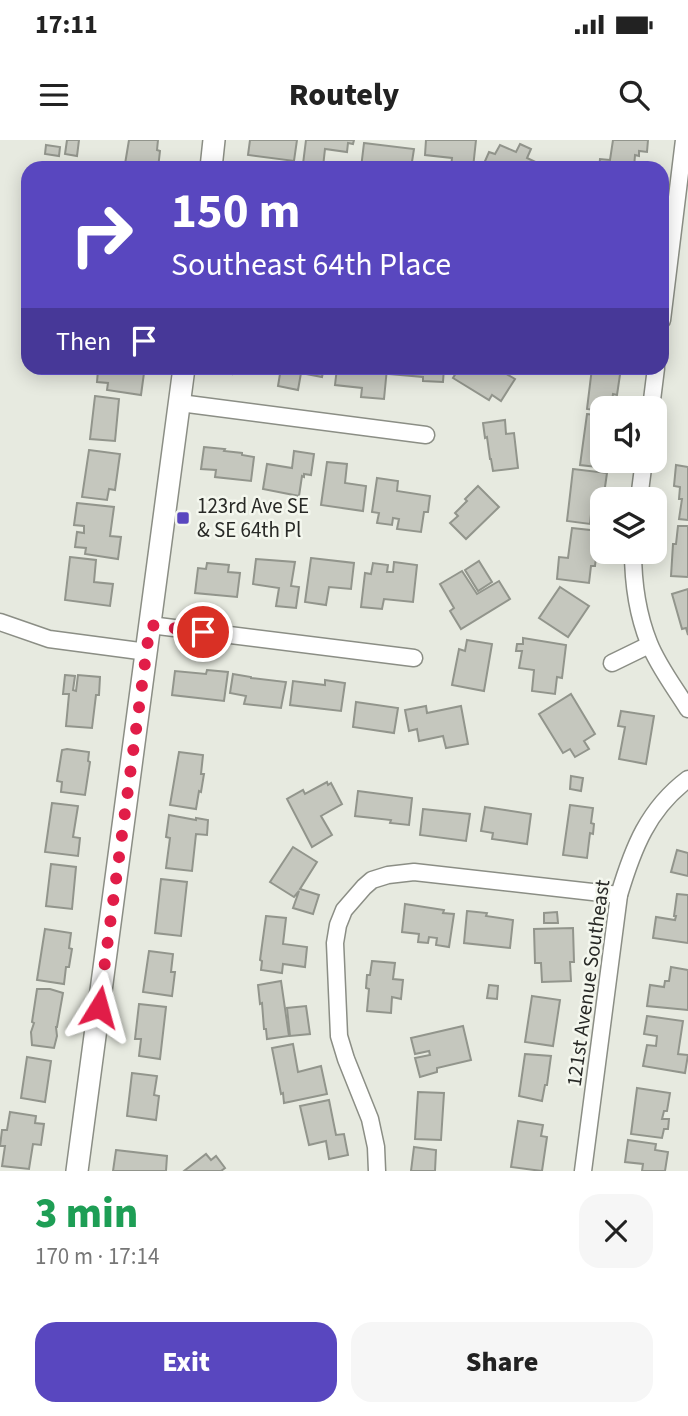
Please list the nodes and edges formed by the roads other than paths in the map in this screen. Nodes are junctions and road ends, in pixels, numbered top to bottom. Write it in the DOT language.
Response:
graph roads {
  1 [pos="214,140"];
  2 [pos="685,142"];
  3 [pos="212,161"];
  4 [pos="669,266"];
  5 [pos="183,375"];
  6 [pos="655,375"];
  7 [pos="652,396"];
  8 [pos="180,403"];
  9 [pos="426,435"];
  10 [pos="633,564"];
  11 [pos="0,622"];
  12 [pos="150,625"];
  13 [pos="649,645"];
  14 [pos="147,652"];
  15 [pos="414,658"];
  16 [pos="612,663"];
  17 [pos="688,709"];
  18 [pos="688,779"];
  19 [pos="619,895"];
  20 [pos="77,1171"];
  21 [pos="377,1171"];
  22 [pos="583,1171"];
  1 -- 3 [label="street"];
  2 -- 4 [label="street"];
  5 -- 8 [label="street"];
  6 -- 7 [label="street"];
  8 -- 9 [label="street"];
  8 -- 12 [label="street"];
  10 -- 13 [label="street"];
  11 -- 14 [label="street"];
  12 -- 14 [label="street"];
  12 -- 15 [label="street"];
  13 -- 16 [label="street"];
  13 -- 17 [label="street"];
  14 -- 20 [label="street"];
  18 -- 19 [label="street, 121st Avenue Southeast"];
  19 -- 21 [label="street"];
  19 -- 22 [label="street, 121st Avenue Southeast"];
}
